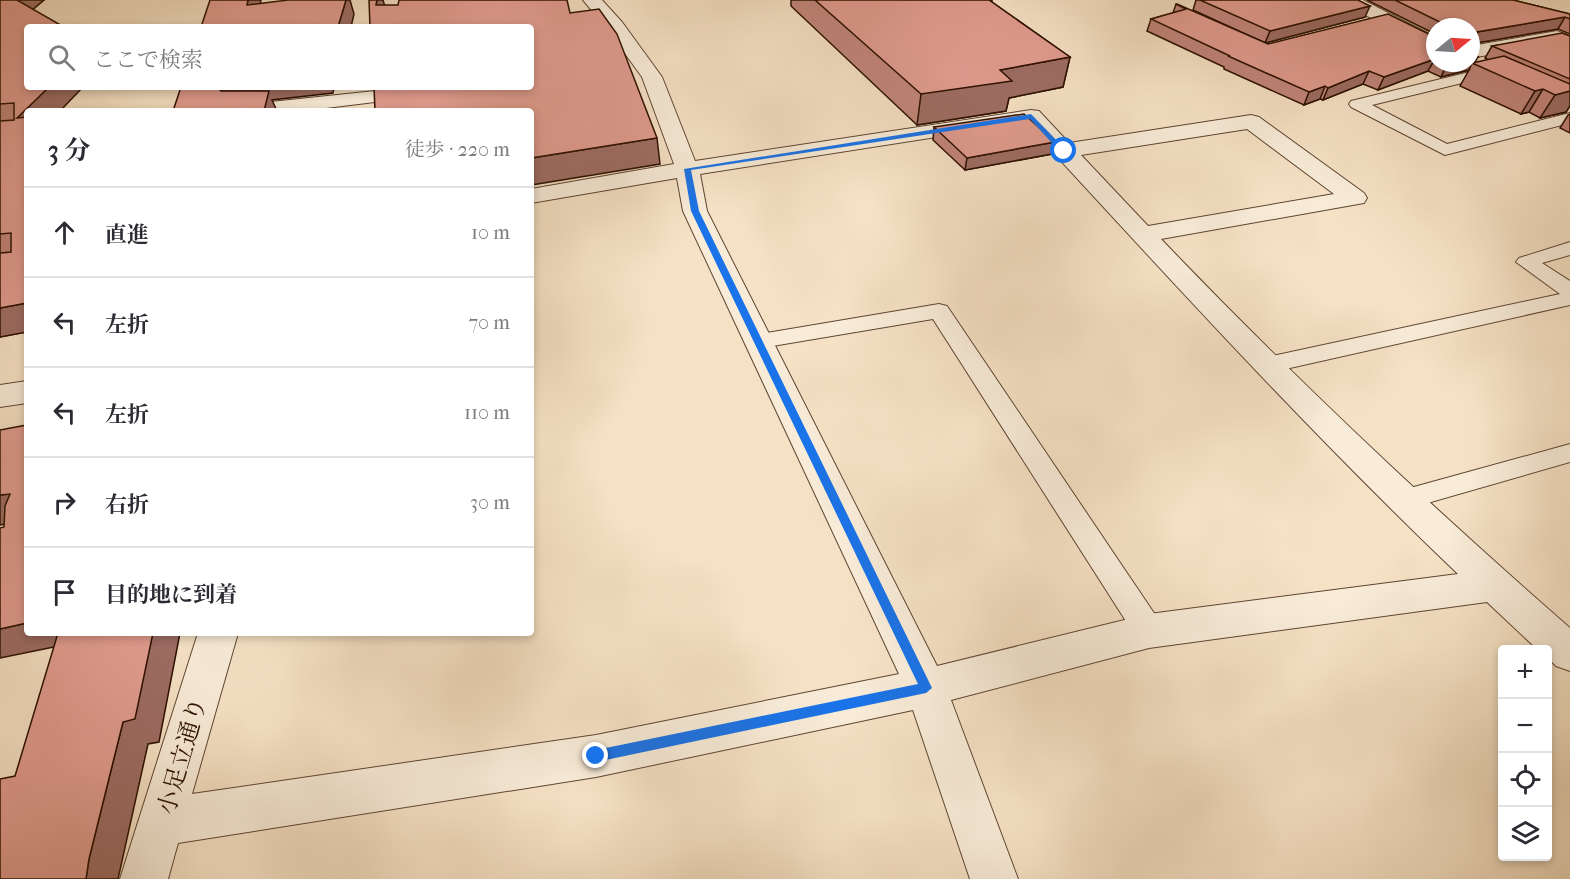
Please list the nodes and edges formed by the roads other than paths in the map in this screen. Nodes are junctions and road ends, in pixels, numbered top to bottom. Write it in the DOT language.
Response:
graph roads {
  1 [pos="592,0"];
  2 [pos="1349,0"];
  3 [pos="1384,19"];
  4 [pos="1362,25"];
  5 [pos="1426,40"];
  6 [pos="1570,43"];
  7 [pos="1480,50"];
  8 [pos="1480,65"];
  9 [pos="1494,71"];
  10 [pos="1515,81"];
  11 [pos="382,98"];
  12 [pos="274,108"];
  13 [pos="1566,108"];
  14 [pos="1064,151"];
  15 [pos="687,169"];
  16 [pos="534,195"];
  17 [pos="1141,235"];
  18 [pos="1570,248"];
  19 [pos="1570,291"];
  20 [pos="1570,298"];
  21 [pos="760,341"];
  22 [pos="1268,365"];
  23 [pos="24,392"];
  24 [pos="0,396"];
  25 [pos="1570,453"];
  26 [pos="1403,500"];
  27 [pos="1493,585"];
  28 [pos="1149,631"];
  29 [pos="217,636"];
  30 [pos="1570,653"];
  31 [pos="926,688"];
  32 [pos="163,822"];
  33 [pos="144,879"];
  34 [pos="994,879"];
  1 -- 15 [label="street"];
  2 -- 3 [label="street"];
  3 -- 4 [label="lane"];
  3 -- 5 [label="street"];
  6 -- 7 [label="street"];
  8 -- 9 [label="street"];
  9 -- 10 [label="street"];
  9 -- 13 [label="lane"];
  11 -- 12 [label="street"];
  14 -- 15 [label="street"];
  14 -- 17 [label="street"];
  14 -- 17 [label="street"];
  15 -- 16 [label="street"];
  15 -- 21 [label="street"];
  17 -- 22 [label="street"];
  18 -- 19 [label="lane"];
  20 -- 22 [label="lane"];
  21 -- 28 [label="lane"];
  21 -- 31 [label="street"];
  22 -- 26 [label="street"];
  23 -- 24 [label="street"];
  25 -- 26 [label="lane"];
  26 -- 27 [label="street"];
  27 -- 28 [label="street"];
  27 -- 30 [label="street"];
  28 -- 31 [label="street"];
  29 -- 32 [label="street, 小足立通り"];
  31 -- 32 [label="street"];
  31 -- 34 [label="street"];
  32 -- 33 [label="street, 小足立通り"];
}
